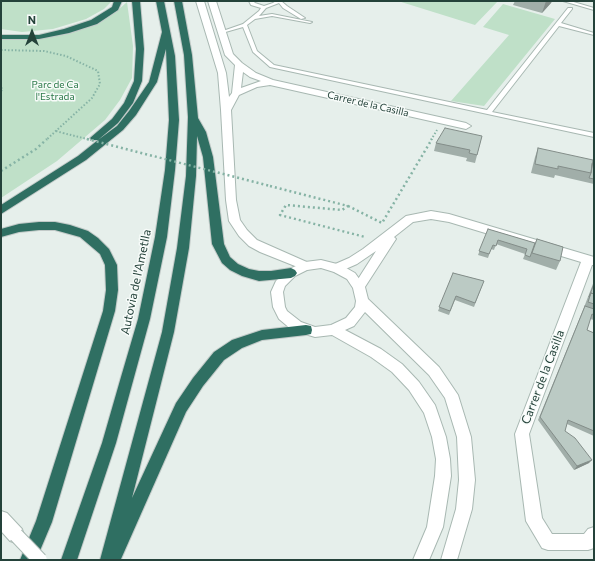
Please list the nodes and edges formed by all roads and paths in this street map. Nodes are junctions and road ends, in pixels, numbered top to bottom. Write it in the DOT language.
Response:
graph roads {
  1 [pos="118,1"];
  2 [pos="136,1"];
  3 [pos="160,1"];
  4 [pos="178,1"];
  5 [pos="200,1"];
  6 [pos="212,1"];
  7 [pos="251,1"];
  8 [pos="279,1"];
  9 [pos="565,1"];
  10 [pos="264,7"];
  11 [pos="570,9"];
  12 [pos="594,9"];
  13 [pos="254,18"];
  14 [pos="559,24"];
  15 [pos="245,25"];
  16 [pos="166,30"];
  17 [pos="222,32"];
  18 [pos="594,34"];
  19 [pos="1,37"];
  20 [pos="1,50"];
  21 [pos="239,65"];
  22 [pos="270,82"];
  23 [pos="1,88"];
  24 [pos="1,91"];
  25 [pos="236,93"];
  26 [pos="226,110"];
  27 [pos="488,112"];
  28 [pos="193,117"];
  29 [pos="442,120"];
  30 [pos="466,126"];
  31 [pos="55,131"];
  32 [pos="594,135"];
  33 [pos="1,171"];
  34 [pos="36,188"];
  35 [pos="348,206"];
  36 [pos="1,210"];
  37 [pos="382,223"];
  38 [pos="377,228"];
  39 [pos="395,231"];
  40 [pos="1,233"];
  41 [pos="368,237"];
  42 [pos="591,260"];
  43 [pos="305,266"];
  44 [pos="337,268"];
  45 [pos="291,272"];
  46 [pos="361,294"];
  47 [pos="306,330"];
  48 [pos="333,330"];
  49 [pos="1,519"];
  50 [pos="594,535"];
  51 [pos="28,560"];
  52 [pos="40,560"];
  53 [pos="69,560"];
  54 [pos="108,560"];
  55 [pos="112,560"];
  56 [pos="421,560"];
  57 [pos="449,560"];
  1 -- 19 [label="highway"];
  2 -- 34 [label="highway"];
  3 -- 16 [label="highway, Autovia de l'Ametlla"];
  4 -- 28 [label="highway"];
  5 -- 26 [label="street"];
  6 -- 17 [label="street, Carrer de la Casilla"];
  7 -- 10 [label="lane"];
  8 -- 10 [label="lane"];
  8 -- 13 [label="lane"];
  9 -- 12 [label="lane"];
  10 -- 13 [label="lane"];
  11 -- 14 [label="lane"];
  13 -- 15 [label="lane"];
  14 -- 18 [label="lane"];
  14 -- 27 [label="lane"];
  15 -- 17 [label="lane"];
  15 -- 27 [label="lane"];
  16 -- 34 [label="highway"];
  16 -- 53 [label="highway, Autovia de l'Ametlla"];
  17 -- 21 [label="street, Carrer de la Casilla"];
  20 -- 31 [label="path"];
  21 -- 22 [label="street, Carrer de la Casilla"];
  21 -- 25 [label="street"];
  22 -- 25 [label="street, Carrer de la Casilla"];
  22 -- 29 [label="street, Carrer de la Casilla"];
  23 -- 24 [label="path"];
  25 -- 26 [label="street"];
  26 -- 43 [label="street"];
  27 -- 32 [label="lane"];
  28 -- 45 [label="highway"];
  28 -- 54 [label="highway"];
  29 -- 30 [label="street, Carrer de la Casilla"];
  29 -- 37 [label="path"];
  31 -- 33 [label="path"];
  31 -- 35 [label="path, bridge"];
  34 -- 36 [label="highway"];
  35 -- 37 [label="path"];
  35 -- 41 [label="path"];
  37 -- 38 [label="path"];
  37 -- 39 [label="path"];
  39 -- 42 [label="street"];
  39 -- 44 [label="street"];
  39 -- 46 [label="street"];
  40 -- 51 [label="highway"];
  42 -- 50 [label="street, Carrer de la Casilla"];
  43 -- 44 [label="street"];
  43 -- 45 [label="street"];
  44 -- 46 [label="street"];
  45 -- 47 [label="street"];
  46 -- 48 [label="street"];
  46 -- 57 [label="street"];
  47 -- 48 [label="street"];
  47 -- 55 [label="highway"];
  48 -- 56 [label="street"];
  49 -- 52 [label="street, bridge"];
}
